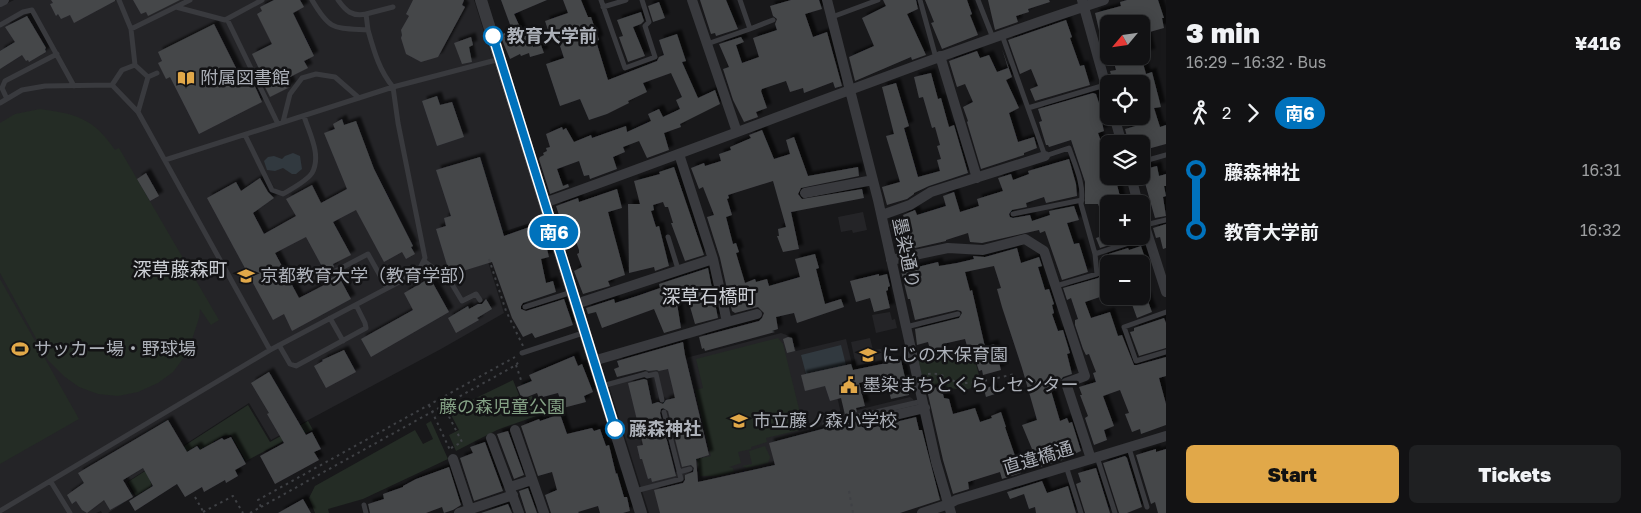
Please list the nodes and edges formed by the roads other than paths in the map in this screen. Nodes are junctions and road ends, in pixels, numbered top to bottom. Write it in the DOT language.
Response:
graph roads {
  1 [pos="4,0"];
  2 [pos="119,0"];
  3 [pos="190,0"];
  4 [pos="262,0"];
  5 [pos="312,0"];
  6 [pos="338,0"];
  7 [pos="481,0"];
  8 [pos="601,0"];
  9 [pos="626,0"];
  10 [pos="642,0"];
  11 [pos="692,0"];
  12 [pos="740,0"];
  13 [pos="826,0"];
  14 [pos="878,0"];
  15 [pos="920,0"];
  16 [pos="978,0"];
  17 [pos="1104,0"];
  18 [pos="0,2"];
  19 [pos="1083,3"];
  20 [pos="176,7"];
  21 [pos="393,7"];
  22 [pos="604,7"];
  23 [pos="366,14"];
  24 [pos="831,17"];
  25 [pos="227,19"];
  26 [pos="773,20"];
  27 [pos="0,26"];
  28 [pos="131,29"];
  29 [pos="750,29"];
  30 [pos="368,30"];
  31 [pos="998,37"];
  32 [pos="707,44"];
  33 [pos="57,54"];
  34 [pos="938,57"];
  35 [pos="500,59"];
  36 [pos="135,65"];
  37 [pos="157,72"];
  38 [pos="1102,75"];
  39 [pos="148,77"];
  40 [pos="112,85"];
  41 [pos="74,86"];
  42 [pos="1100,86"];
  43 [pos="393,87"];
  44 [pos="838,90"];
  45 [pos="851,91"];
  46 [pos="359,98"];
  47 [pos="7,99"];
  48 [pos="0,103"];
  49 [pos="1028,108"];
  50 [pos="138,112"];
  51 [pos="304,116"];
  52 [pos="280,123"];
  53 [pos="737,132"];
  54 [pos="245,134"];
  55 [pos="678,154"];
  56 [pos="1166,155"];
  57 [pos="1045,156"];
  58 [pos="1150,159"];
  59 [pos="165,160"];
  60 [pos="977,178"];
  61 [pos="873,180"];
  62 [pos="805,193"];
  63 [pos="1082,200"];
  64 [pos="544,203"];
  65 [pos="1013,214"];
  66 [pos="882,215"];
  67 [pos="1166,220"];
  68 [pos="1150,224"];
  69 [pos="668,237"];
  70 [pos="1150,243"];
  71 [pos="1123,245"];
  72 [pos="1095,254"];
  73 [pos="713,259"];
  74 [pos="891,260"];
  75 [pos="424,261"];
  76 [pos="678,269"];
  77 [pos="326,276"];
  78 [pos="1056,286"];
  79 [pos="387,288"];
  80 [pos="1166,292"];
  81 [pos="574,298"];
  82 [pos="480,300"];
  83 [pos="356,304"];
  84 [pos="525,307"];
  85 [pos="1166,312"];
  86 [pos="757,314"];
  87 [pos="958,314"];
  88 [pos="330,318"];
  89 [pos="727,322"];
  90 [pos="906,327"];
  91 [pos="584,332"];
  92 [pos="343,341"];
  93 [pos="279,345"];
  94 [pos="270,350"];
  95 [pos="1166,352"];
  96 [pos="524,353"];
  97 [pos="593,361"];
  98 [pos="601,386"];
  99 [pos="662,400"];
  100 [pos="924,404"];
  101 [pos="664,412"];
  102 [pos="866,422"];
  103 [pos="825,424"];
  104 [pos="515,430"];
  105 [pos="1166,436"];
  106 [pos="491,438"];
  107 [pos="1129,448"];
  108 [pos="451,454"];
  109 [pos="1094,458"];
  110 [pos="1066,466"];
  111 [pos="690,469"];
  112 [pos="679,472"];
  113 [pos="532,480"];
  114 [pos="51,482"];
  115 [pos="511,491"];
  116 [pos="634,491"];
  117 [pos="364,505"];
  118 [pos="1147,507"];
  119 [pos="950,509"];
  120 [pos="0,511"];
  121 [pos="466,512"];
  122 [pos="70,513"];
  123 [pos="366,513"];
  124 [pos="519,513"];
  125 [pos="544,513"];
  126 [pos="641,513"];
  127 [pos="922,513"];
  128 [pos="1081,513"];
  129 [pos="1115,513"];
  1 -- 18 [label="street"];
  2 -- 28 [label="lane"];
  3 -- 20 [label="lane"];
  4 -- 25 [label="lane"];
  5 -- 30 [label="lane"];
  6 -- 23 [label="lane"];
  7 -- 35 [label="street"];
  8 -- 22 [label="lane"];
  9 -- 22 [label="lane"];
  10 -- 22 [label="lane"];
  11 -- 32 [label="street"];
  12 -- 29 [label="lane"];
  13 -- 24 [label="street, 墨染通り"];
  14 -- 24 [label="lane"];
  15 -- 34 [label="lane"];
  16 -- 31 [label="lane"];
  17 -- 19 [label="street"];
  19 -- 31 [label="street"];
  19 -- 38 [label="street"];
  20 -- 25 [label="lane"];
  20 -- 28 [label="lane"];
  21 -- 23 [label="lane"];
  23 -- 30 [label="lane"];
  24 -- 45 [label="street, 墨染通り"];
  25 -- 52 [label="lane"];
  26 -- 29 [label="lane"];
  27 -- 33 [label="lane"];
  28 -- 36 [label="lane"];
  29 -- 32 [label="lane"];
  30 -- 43 [label="lane"];
  31 -- 34 [label="street"];
  31 -- 49 [label="lane"];
  32 -- 53 [label="street"];
  33 -- 41 [label="lane"];
  33 -- 47 [label="lane"];
  34 -- 45 [label="street"];
  34 -- 60 [label="street"];
  35 -- 43 [label="lane"];
  35 -- 64 [label="street"];
  36 -- 39 [label="lane"];
  36 -- 40 [label="lane"];
  37 -- 39 [label="lane"];
  39 -- 50 [label="lane"];
  40 -- 41 [label="lane"];
  40 -- 50 [label="lane"];
  41 -- 47 [label="lane"];
  42 -- 49 [label="lane"];
  43 -- 46 [label="lane"];
  43 -- 75 [label="lane"];
  44 -- 45 [label="street"];
  45 -- 53 [label="street"];
  45 -- 61 [label="street, 墨染通り"];
  46 -- 51 [label="lane"];
  46 -- 52 [label="lane"];
  47 -- 48 [label="lane"];
  49 -- 57 [label="lane"];
  50 -- 59 [label="lane"];
  51 -- 52 [label="lane"];
  51 -- 54 [label="lane"];
  52 -- 54 [label="lane"];
  53 -- 55 [label="street"];
  54 -- 59 [label="lane"];
  55 -- 64 [label="street"];
  55 -- 73 [label="street"];
  56 -- 58 [label="lane"];
  57 -- 60 [label="street"];
  57 -- 63 [label="lane"];
  59 -- 94 [label="lane"];
  60 -- 66 [label="street"];
  61 -- 62 [label="street"];
  61 -- 66 [label="street, 墨染通り"];
  63 -- 65 [label="lane"];
  63 -- 72 [label="lane"];
  64 -- 81 [label="street"];
  66 -- 74 [label="street, 墨染通り"];
  67 -- 68 [label="lane"];
  69 -- 76 [label="lane"];
  70 -- 80 [label="street"];
  71 -- 72 [label="lane"];
  72 -- 78 [label="lane"];
  73 -- 76 [label="street"];
  73 -- 89 [label="street"];
  74 -- 78 [label="street"];
  74 -- 90 [label="street, 墨染通り"];
  75 -- 79 [label="lane"];
  75 -- 82 [label="lane"];
  76 -- 81 [label="street"];
  77 -- 79 [label="lane"];
  78 -- 109 [label="street"];
  79 -- 83 [label="lane"];
  81 -- 84 [label="lane"];
  81 -- 91 [label="street"];
  83 -- 88 [label="lane"];
  83 -- 92 [label="lane"];
  85 -- 95 [label="lane"];
  86 -- 89 [label="street"];
  87 -- 90 [label="lane"];
  88 -- 92 [label="lane"];
  88 -- 93 [label="lane"];
  89 -- 97 [label="street"];
  90 -- 100 [label="street, 墨染通り"];
  91 -- 96 [label="lane"];
  91 -- 97 [label="street"];
  92 -- 93 [label="lane"];
  93 -- 94 [label="lane"];
  94 -- 114 [label="lane"];
  97 -- 98 [label="street"];
  98 -- 99 [label="lane"];
  98 -- 116 [label="street"];
  100 -- 102 [label="street"];
  100 -- 103 [label="lane"];
  100 -- 119 [label="street, 墨染通り"];
  101 -- 112 [label="lane"];
  104 -- 113 [label="street"];
  105 -- 107 [label="street, 直違橋通"];
  106 -- 115 [label="street"];
  107 -- 109 [label="street, 直違橋通"];
  107 -- 118 [label="lane"];
  108 -- 121 [label="street"];
  109 -- 110 [label="street, 直違橋通"];
  109 -- 129 [label="lane"];
  110 -- 119 [label="street, 直違橋通"];
  110 -- 128 [label="lane"];
  111 -- 112 [label="lane"];
  112 -- 116 [label="lane"];
  113 -- 115 [label="street"];
  113 -- 125 [label="street"];
  114 -- 120 [label="lane"];
  114 -- 122 [label="lane"];
  115 -- 121 [label="street"];
  115 -- 124 [label="street"];
  116 -- 126 [label="street"];
  117 -- 123 [label="lane"];
  119 -- 127 [label="street, 直違橋通"];
}
